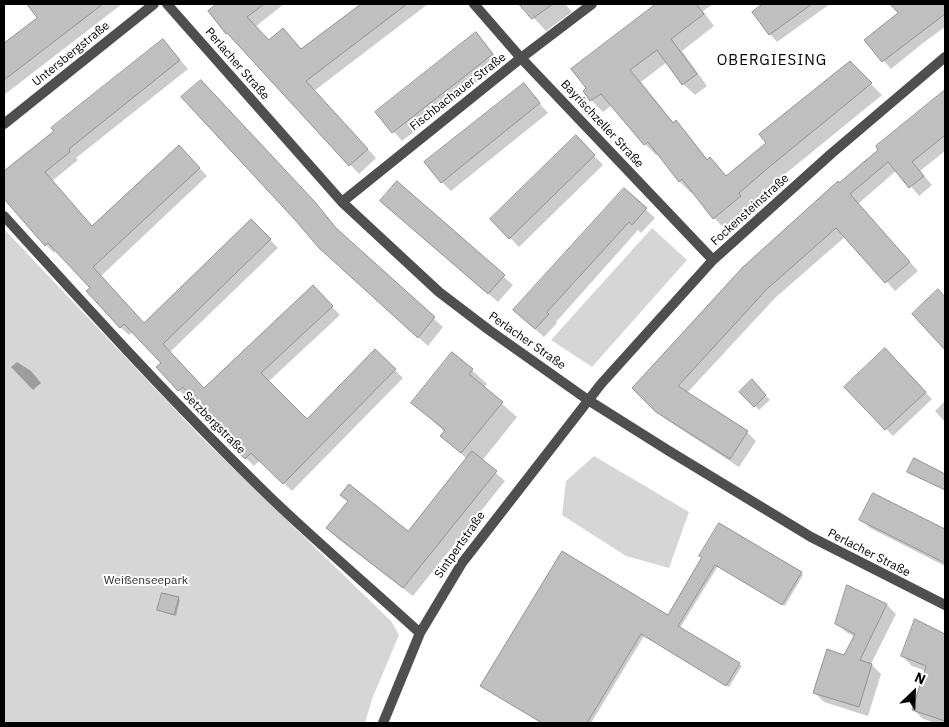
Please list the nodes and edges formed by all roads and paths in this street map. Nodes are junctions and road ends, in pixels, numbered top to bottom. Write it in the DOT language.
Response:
graph roads {
  1 [pos="154,4"];
  2 [pos="167,4"];
  3 [pos="474,4"];
  4 [pos="592,4"];
  5 [pos="945,57"];
  6 [pos="521,58"];
  7 [pos="4,124"];
  8 [pos="342,202"];
  9 [pos="4,216"];
  10 [pos="713,260"];
  11 [pos="588,400"];
  12 [pos="945,605"];
  13 [pos="420,633"];
  14 [pos="382,723"];
  1 -- 7 [label="street, Untersbergstraße"];
  2 -- 8 [label="street, Perlacher Straße"];
  3 -- 6 [label="street, Bayrischzeller Straße"];
  4 -- 6 [label="street, Fischbachauer Straße"];
  5 -- 10 [label="street, Fockensteinstraße"];
  6 -- 8 [label="street, Fischbachauer Straße"];
  6 -- 10 [label="street, Bayrischzeller Straße"];
  8 -- 11 [label="street, Perlacher Straße"];
  9 -- 13 [label="street, Setzbergstraße"];
  10 -- 11 [label="street, Fockensteinstraße"];
  11 -- 12 [label="street, Perlacher Straße"];
  11 -- 13 [label="street, Sintpertstraße"];
  13 -- 14 [label="street, Sintpertstraße"];
}
